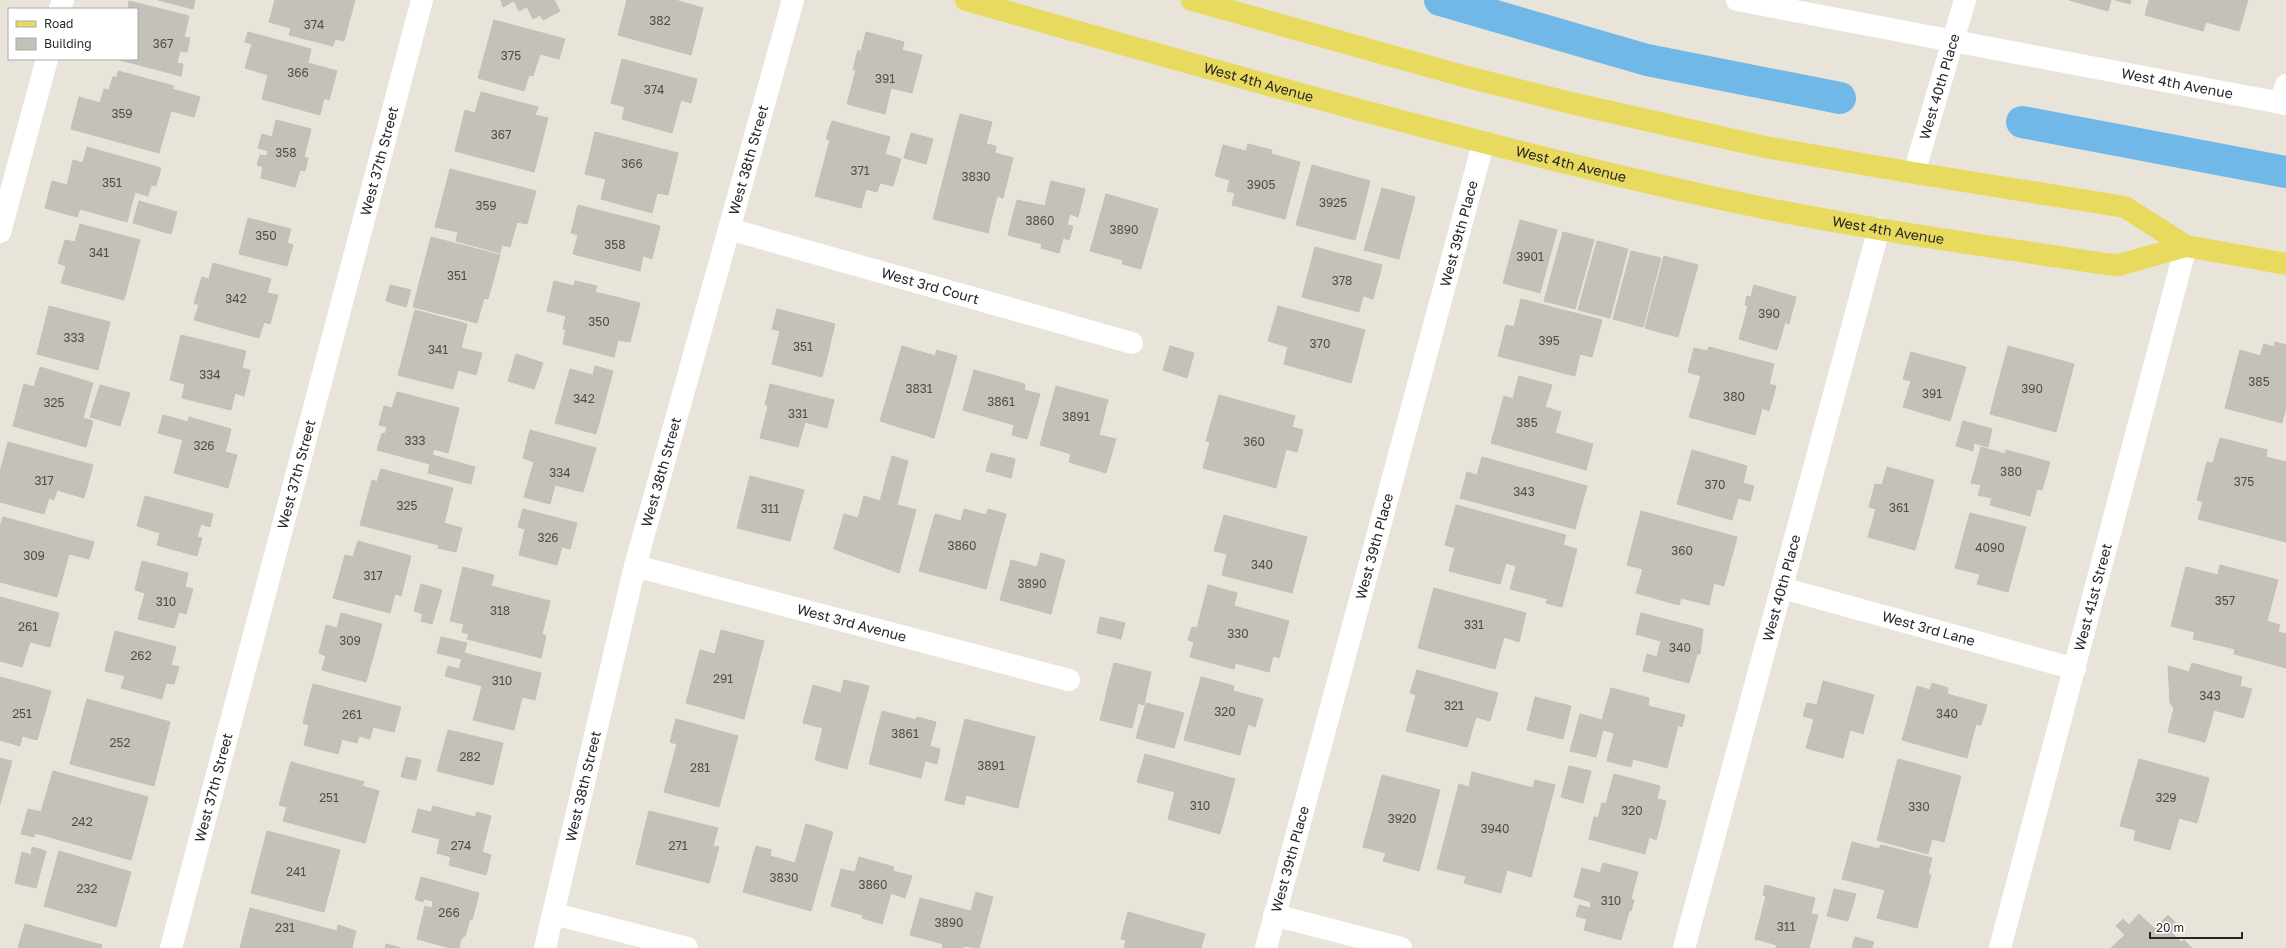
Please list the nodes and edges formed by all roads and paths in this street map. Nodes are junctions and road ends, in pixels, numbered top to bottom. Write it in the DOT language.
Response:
graph roads {
  1 [pos="422,0"];
  2 [pos="793,0"];
  3 [pos="966,0"];
  4 [pos="1192,0"];
  5 [pos="1737,0"];
  6 [pos="1965,0"];
  7 [pos="1952,42"];
  8 [pos="47,60"];
  9 [pos="2284,98"];
  10 [pos="1483,144"];
  11 [pos="1914,173"];
  12 [pos="1879,228"];
  13 [pos="729,229"];
  14 [pos="0,232"];
  15 [pos="2186,246"];
  16 [pos="2286,264"];
  17 [pos="1132,343"];
  18 [pos="635,566"];
  19 [pos="1782,588"];
  20 [pos="2075,669"];
  21 [pos="1068,680"];
  22 [pos="554,914"];
  23 [pos="1274,915"];
  24 [pos="171,948"];
  25 [pos="545,948"];
  26 [pos="687,948"];
  27 [pos="1266,948"];
  28 [pos="1401,948"];
  29 [pos="1684,948"];
  30 [pos="2000,948"];
  1 -- 24 [label="street, West 37th Street"];
  2 -- 13 [label="street, West 38th Street"];
  3 -- 10 [label="main road, West 4th Avenue"];
  4 -- 11 [label="main road, West 4th Avenue"];
  5 -- 7 [label="street, West 4th Avenue"];
  6 -- 7 [label="street, West 40th Place"];
  7 -- 9 [label="street, West 4th Avenue"];
  7 -- 11 [label="street, West 40th Place"];
  8 -- 14 [label="street"];
  10 -- 12 [label="main road, West 4th Avenue"];
  10 -- 23 [label="street, West 39th Place"];
  11 -- 15 [label="main road, West 4th Avenue"];
  12 -- 15 [label="main road, West 4th Avenue"];
  12 -- 19 [label="street, West 40th Place"];
  13 -- 17 [label="street, West 3rd Court"];
  13 -- 18 [label="street, West 38th Street"];
  15 -- 16 [label="main road, West 4th Avenue"];
  15 -- 20 [label="street, West 41st Street"];
  18 -- 21 [label="street, West 3rd Avenue"];
  18 -- 22 [label="street, West 38th Street"];
  19 -- 20 [label="street, West 3rd Lane"];
  19 -- 29 [label="street, West 40th Place"];
  20 -- 30 [label="street, West 41st Street"];
  22 -- 25 [label="street, West 38th Street"];
  22 -- 26 [label="street"];
  23 -- 27 [label="street, West 39th Place"];
  23 -- 28 [label="street"];
}
